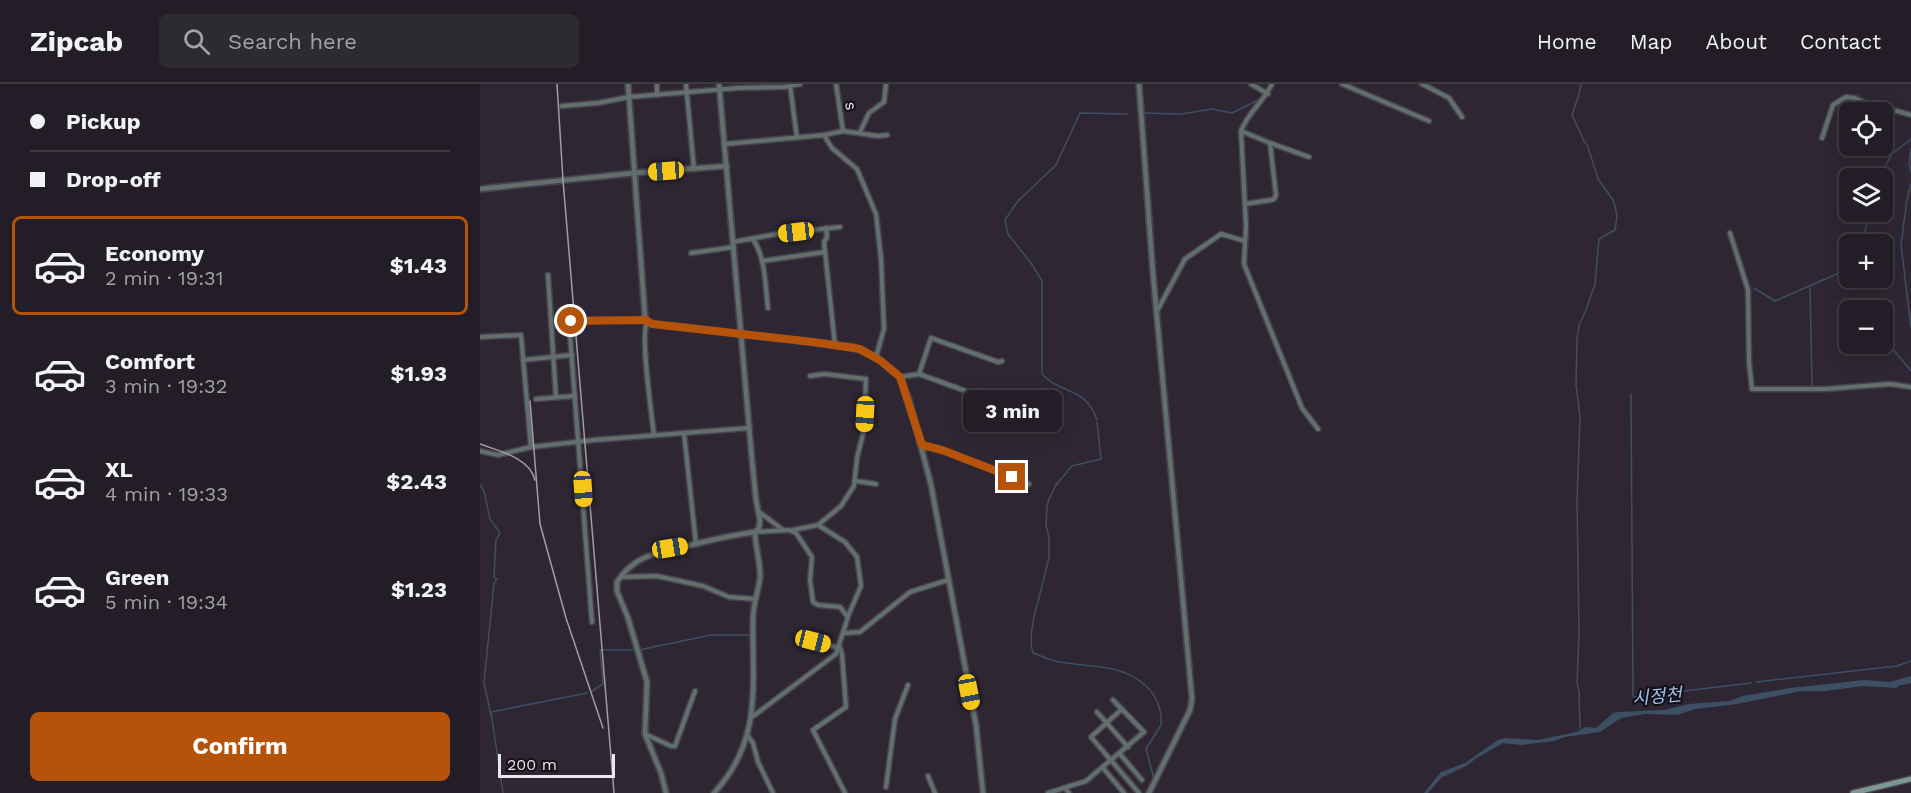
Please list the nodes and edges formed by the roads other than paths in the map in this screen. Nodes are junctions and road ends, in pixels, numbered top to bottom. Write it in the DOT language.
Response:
graph roads {
  1 [pos="628,84"];
  2 [pos="657,84"];
  3 [pos="686,84"];
  4 [pos="800,84"];
  5 [pos="836,84"];
  6 [pos="886,84"];
  7 [pos="1139,84"];
  8 [pos="1251,84"];
  9 [pos="1272,84"];
  10 [pos="1342,84"];
  11 [pos="1422,84"];
  12 [pos="790,85"];
  13 [pos="720,87"];
  14 [pos="687,93"];
  15 [pos="1268,93"];
  16 [pos="657,95"];
  17 [pos="629,97"];
  18 [pos="562,106"];
  19 [pos="1911,115"];
  20 [pos="1462,117"];
  21 [pos="1429,122"];
  22 [pos="843,131"];
  23 [pos="1241,131"];
  24 [pos="860,132"];
  25 [pos="824,135"];
  26 [pos="887,135"];
  27 [pos="797,138"];
  28 [pos="1822,138"];
  29 [pos="1270,143"];
  30 [pos="725,144"];
  31 [pos="1309,157"];
  32 [pos="727,166"];
  33 [pos="694,169"];
  34 [pos="634,173"];
  35 [pos="480,189"];
  36 [pos="1245,204"];
  37 [pos="840,227"];
  38 [pos="826,228"];
  39 [pos="1730,233"];
  40 [pos="753,239"];
  41 [pos="1246,241"];
  42 [pos="734,245"];
  43 [pos="825,252"];
  44 [pos="691,253"];
  45 [pos="762,261"];
  46 [pos="548,275"];
  47 [pos="768,308"];
  48 [pos="1158,311"];
  49 [pos="646,321"];
  50 [pos="741,334"];
  51 [pos="480,337"];
  52 [pos="835,345"];
  53 [pos="572,356"];
  54 [pos="553,357"];
  55 [pos="876,357"];
  56 [pos="523,360"];
  57 [pos="1002,361"];
  58 [pos="918,374"];
  59 [pos="810,376"];
  60 [pos="900,377"];
  61 [pos="1911,387"];
  62 [pos="575,396"];
  63 [pos="556,397"];
  64 [pos="536,399"];
  65 [pos="996,402"];
  66 [pos="749,428"];
  67 [pos="1318,429"];
  68 [pos="684,433"];
  69 [pos="654,435"];
  70 [pos="579,442"];
  71 [pos="922,445"];
  72 [pos="531,447"];
  73 [pos="480,451"];
  74 [pos="856,481"];
  75 [pos="876,484"];
  76 [pos="1029,484"];
  77 [pos="758,510"];
  78 [pos="818,525"];
  79 [pos="782,529"];
  80 [pos="793,530"];
  81 [pos="755,532"];
  82 [pos="696,544"];
  83 [pos="621,577"];
  84 [pos="948,580"];
  85 [pos="755,599"];
  86 [pos="848,617"];
  87 [pos="592,622"];
  88 [pos="844,633"];
  89 [pos="813,641"];
  90 [pos="840,648"];
  91 [pos="908,685"];
  92 [pos="695,691"];
  93 [pos="1113,700"];
  94 [pos="1122,709"];
  95 [pos="1097,712"];
  96 [pos="752,717"];
  97 [pos="1106,723"];
  98 [pos="645,734"];
  99 [pos="748,736"];
  100 [pos="1128,747"];
  101 [pos="1120,753"];
  102 [pos="1112,761"];
  103 [pos="1103,768"];
  104 [pos="928,776"];
  105 [pos="1911,779"];
  106 [pos="1142,780"];
  107 [pos="886,787"];
  108 [pos="1065,788"];
  109 [pos="1122,791"];
  110 [pos="666,793"];
  111 [pos="714,793"];
  112 [pos="773,793"];
  113 [pos="845,793"];
  114 [pos="935,793"];
  115 [pos="983,793"];
  116 [pos="1048,793"];
  117 [pos="1069,793"];
  118 [pos="1116,793"];
  119 [pos="1139,793"];
  120 [pos="1149,793"];
  121 [pos="1852,793"];
  1 -- 17 [label="street"];
  2 -- 16 [label="street"];
  3 -- 14 [label="street"];
  4 -- 12 [label="street"];
  5 -- 22 [label="street, s"];
  6 -- 24 [label="street"];
  7 -- 48 [label="street"];
  8 -- 15 [label="street"];
  9 -- 15 [label="street"];
  10 -- 21 [label="street"];
  11 -- 20 [label="street"];
  12 -- 13 [label="street"];
  12 -- 27 [label="street"];
  13 -- 14 [label="street"];
  13 -- 30 [label="street"];
  14 -- 16 [label="street"];
  14 -- 33 [label="street"];
  15 -- 23 [label="street"];
  16 -- 17 [label="street"];
  17 -- 18 [label="street"];
  17 -- 34 [label="street"];
  19 -- 28 [label="street"];
  22 -- 24 [label="street"];
  22 -- 25 [label="street"];
  23 -- 29 [label="street"];
  23 -- 36 [label="street"];
  24 -- 26 [label="street"];
  25 -- 27 [label="street"];
  25 -- 55 [label="street"];
  27 -- 30 [label="street"];
  29 -- 31 [label="street"];
  29 -- 36 [label="street"];
  30 -- 32 [label="street"];
  32 -- 33 [label="street"];
  32 -- 42 [label="street"];
  33 -- 34 [label="street"];
  34 -- 35 [label="street"];
  34 -- 49 [label="street"];
  36 -- 41 [label="street"];
  37 -- 38 [label="street"];
  38 -- 40 [label="street"];
  38 -- 43 [label="street"];
  39 -- 61 [label="street"];
  40 -- 42 [label="street"];
  40 -- 45 [label="street"];
  41 -- 48 [label="street"];
  41 -- 67 [label="street"];
  42 -- 44 [label="street"];
  42 -- 50 [label="street"];
  43 -- 45 [label="street"];
  43 -- 52 [label="street"];
  45 -- 47 [label="street"];
  46 -- 54 [label="street"];
  48 -- 120 [label="street"];
  49 -- 50 [label="street"];
  49 -- 53 [label="street"];
  49 -- 69 [label="street"];
  50 -- 52 [label="street"];
  50 -- 66 [label="street"];
  51 -- 56 [label="street"];
  52 -- 55 [label="street"];
  53 -- 54 [label="street"];
  53 -- 62 [label="street"];
  54 -- 56 [label="street"];
  54 -- 63 [label="street"];
  55 -- 60 [label="street"];
  56 -- 72 [label="street"];
  57 -- 58 [label="street"];
  58 -- 60 [label="street"];
  58 -- 65 [label="street"];
  59 -- 74 [label="street"];
  60 -- 71 [label="street"];
  62 -- 63 [label="street"];
  62 -- 70 [label="street"];
  63 -- 64 [label="street"];
  66 -- 68 [label="street"];
  66 -- 77 [label="street"];
  68 -- 69 [label="street"];
  68 -- 82 [label="street"];
  69 -- 70 [label="street"];
  70 -- 72 [label="street"];
  70 -- 87 [label="street"];
  71 -- 76 [label="street"];
  71 -- 84 [label="street"];
  72 -- 73 [label="street"];
  74 -- 75 [label="street"];
  74 -- 78 [label="street"];
  77 -- 79 [label="street"];
  77 -- 81 [label="street"];
  78 -- 80 [label="street"];
  78 -- 86 [label="street"];
  79 -- 80 [label="street"];
  79 -- 81 [label="street"];
  80 -- 86 [label="street"];
  81 -- 82 [label="street"];
  81 -- 85 [label="street"];
  82 -- 83 [label="street"];
  83 -- 85 [label="street"];
  83 -- 98 [label="street"];
  84 -- 88 [label="street"];
  84 -- 115 [label="street"];
  85 -- 96 [label="street"];
  86 -- 88 [label="street"];
  88 -- 90 [label="street"];
  89 -- 90 [label="street"];
  90 -- 96 [label="street"];
  90 -- 113 [label="street"];
  91 -- 107 [label="street"];
  92 -- 98 [label="street"];
  93 -- 94 [label="street"];
  94 -- 97 [label="street"];
  94 -- 100 [label="street"];
  95 -- 97 [label="street"];
  96 -- 99 [label="street"];
  97 -- 100 [label="street"];
  97 -- 102 [label="street"];
  98 -- 110 [label="street"];
  99 -- 111 [label="street"];
  99 -- 112 [label="street"];
  100 -- 101 [label="street"];
  101 -- 102 [label="street"];
  101 -- 106 [label="street"];
  102 -- 103 [label="street"];
  102 -- 119 [label="street"];
  103 -- 108 [label="street"];
  103 -- 109 [label="street"];
  104 -- 114 [label="street"];
  105 -- 121 [label="main road"];
  108 -- 116 [label="street"];
  108 -- 117 [label="street"];
  109 -- 118 [label="street"];
}
